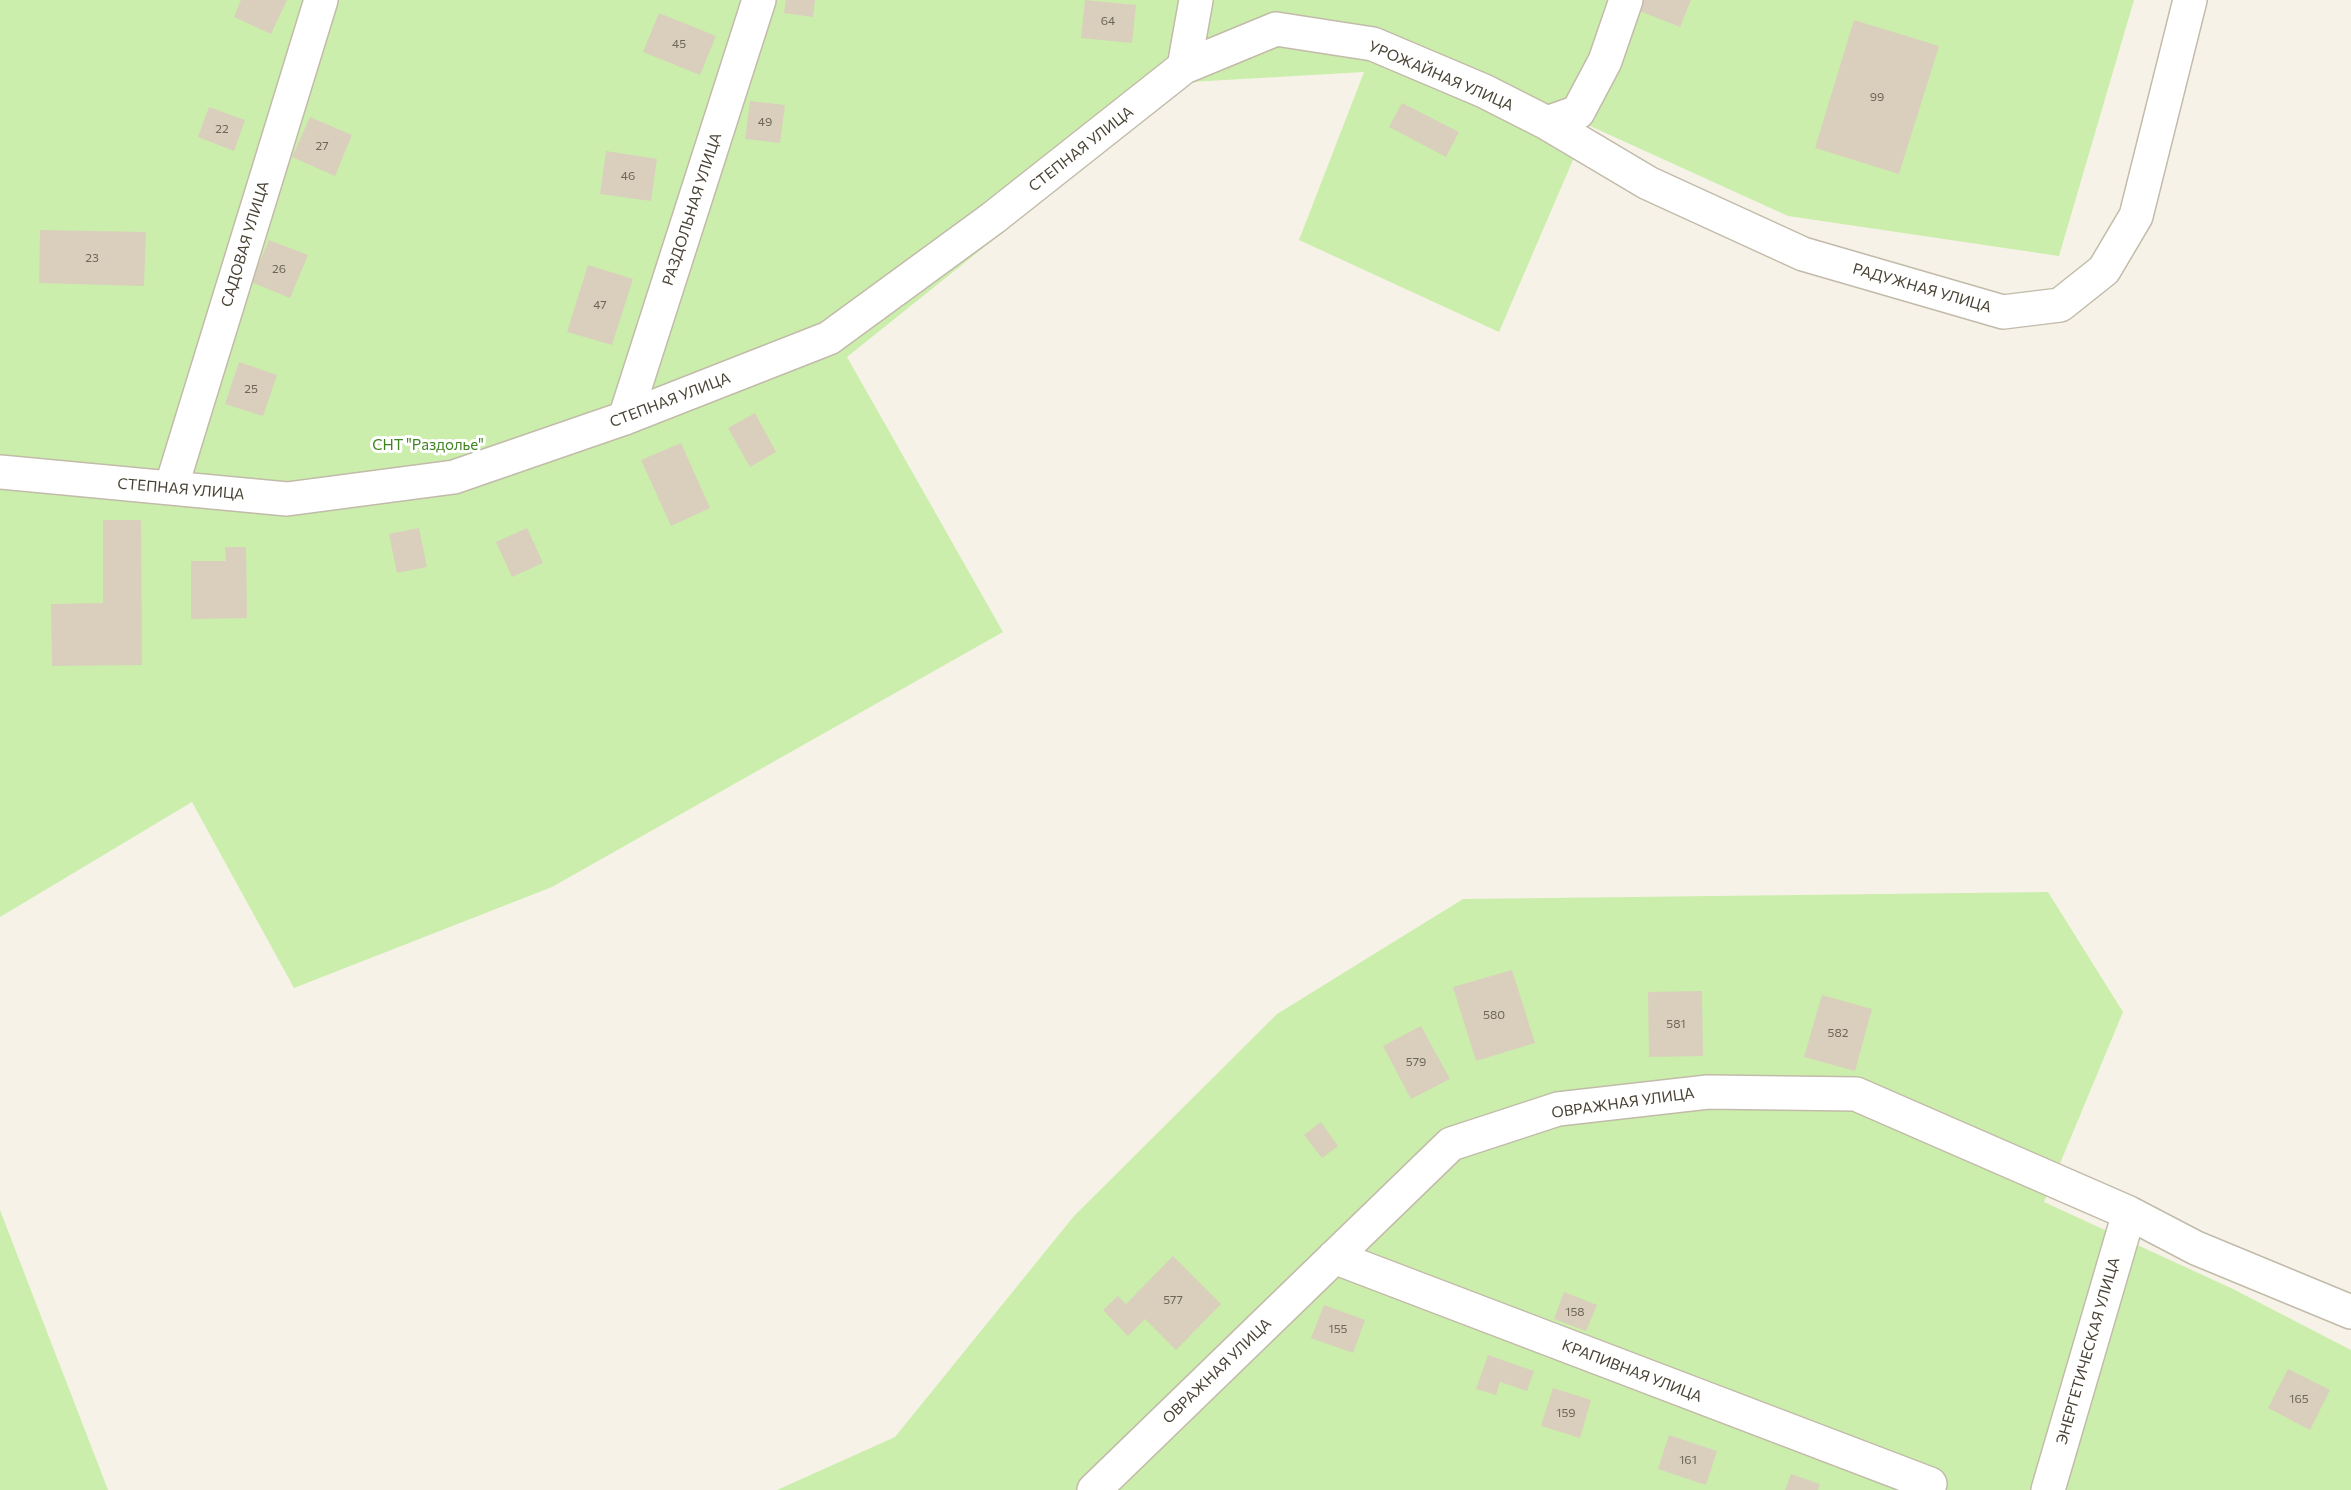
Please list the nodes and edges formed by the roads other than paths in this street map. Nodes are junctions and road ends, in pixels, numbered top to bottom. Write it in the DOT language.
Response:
graph roads {
  1 [pos="321,0"];
  2 [pos="759,0"];
  3 [pos="1196,0"];
  4 [pos="1626,0"];
  5 [pos="2190,0"];
  6 [pos="1184,67"];
  7 [pos="1547,123"];
  8 [pos="625,418"];
  9 [pos="0,472"];
  10 [pos="171,488"];
  11 [pos="2129,1213"];
  12 [pos="1334,1257"];
  13 [pos="2351,1312"];
  14 [pos="1930,1484"];
  15 [pos="1094,1490"];
  16 [pos="2048,1490"];
  1 -- 10 [label="street, САДОВАЯ УЛИЦА"];
  2 -- 8 [label="street, РАЗДОЛЬНАЯ УЛИЦА"];
  3 -- 6 [label="street"];
  4 -- 7 [label="street"];
  5 -- 7 [label="street, РАДУЖНАЯ УЛИЦА"];
  6 -- 7 [label="street, УРОЖАЙНАЯ УЛИЦА"];
  6 -- 8 [label="street, СТЕПНАЯ УЛИЦА"];
  8 -- 10 [label="street, СТЕПНАЯ УЛИЦА"];
  9 -- 10 [label="street, СТЕПНАЯ УЛИЦА"];
  11 -- 12 [label="street, ОВРАЖНАЯ УЛИЦА"];
  11 -- 13 [label="street, ОВРАЖНАЯ УЛИЦА"];
  11 -- 16 [label="street, ЭНЕРГЕТИЧЕСКАЯ УЛИЦА"];
  12 -- 14 [label="street, КРАПИВНАЯ УЛИЦА"];
  12 -- 15 [label="street, ОВРАЖНАЯ УЛИЦА"];
}
